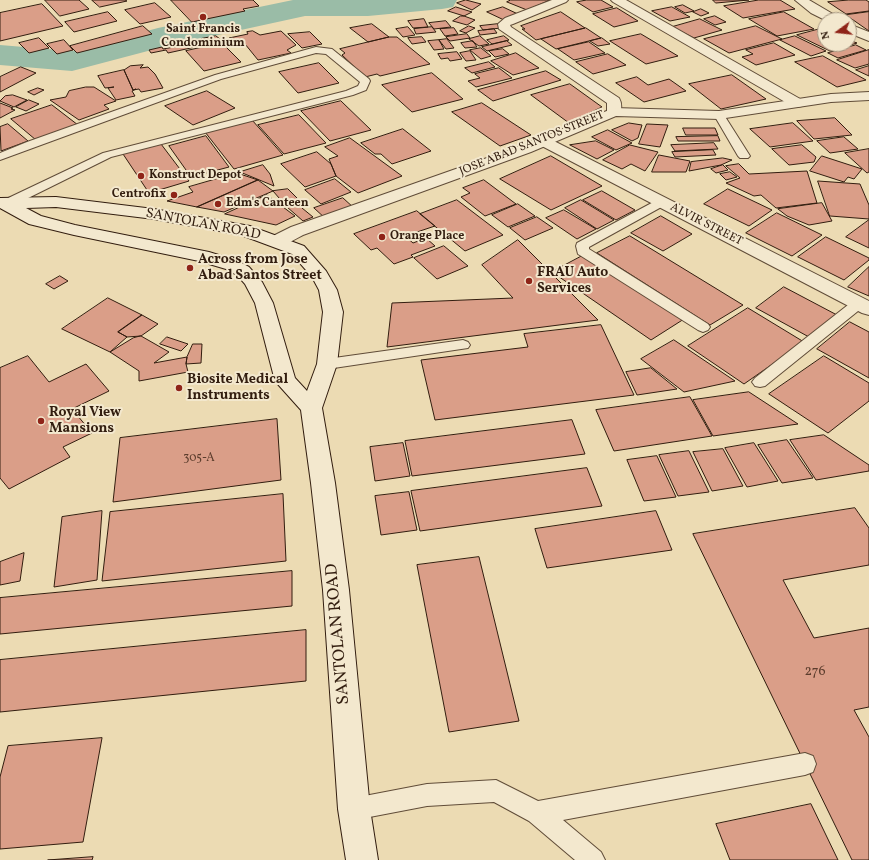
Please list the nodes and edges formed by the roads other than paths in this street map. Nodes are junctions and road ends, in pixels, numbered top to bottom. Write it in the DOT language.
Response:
graph roads {
  1 [pos="562,0"];
  2 [pos="617,0"];
  3 [pos="801,0"];
  4 [pos="819,12"];
  5 [pos="857,32"];
  6 [pos="869,38"];
  7 [pos="869,96"];
  8 [pos="797,103"];
  9 [pos="614,112"];
  10 [pos="719,115"];
  11 [pos="543,141"];
  12 [pos="744,156"];
  13 [pos="0,157"];
  14 [pos="661,202"];
  15 [pos="3,204"];
  16 [pos="277,241"];
  17 [pos="864,306"];
  18 [pos="703,327"];
  19 [pos="463,345"];
  20 [pos="327,364"];
  21 [pos="760,382"];
  22 [pos="311,408"];
  23 [pos="805,764"];
  24 [pos="354,809"];
  25 [pos="537,813"];
  26 [pos="362,860"];
  27 [pos="593,860"];
  1 -- 9 [label="street"];
  2 -- 8 [label="street"];
  3 -- 4 [label="street"];
  5 -- 6 [label="street"];
  7 -- 8 [label="street, JOSE ABAD SANTOS STREET"];
  8 -- 10 [label="street, JOSE ABAD SANTOS STREET"];
  9 -- 10 [label="street, JOSE ABAD SANTOS STREET"];
  9 -- 11 [label="street, JOSE ABAD SANTOS STREET"];
  10 -- 12 [label="lane"];
  11 -- 14 [label="street, ALVIR STREET"];
  11 -- 16 [label="street, JOSE ABAD SANTOS STREET"];
  13 -- 15 [label="lane"];
  14 -- 17 [label="street, ALVIR STREET"];
  14 -- 18 [label="lane"];
  15 -- 16 [label="street, SANTOLAN ROAD"];
  15 -- 22 [label="street, SANTOLAN ROAD"];
  16 -- 20 [label="street, SANTOLAN ROAD"];
  17 -- 21 [label="lane"];
  19 -- 20 [label="lane"];
  20 -- 22 [label="street, SANTOLAN ROAD"];
  22 -- 24 [label="street, SANTOLAN ROAD"];
  23 -- 25 [label="lane"];
  24 -- 25 [label="lane"];
  24 -- 26 [label="street, SANTOLAN ROAD"];
  25 -- 27 [label="lane"];
}
